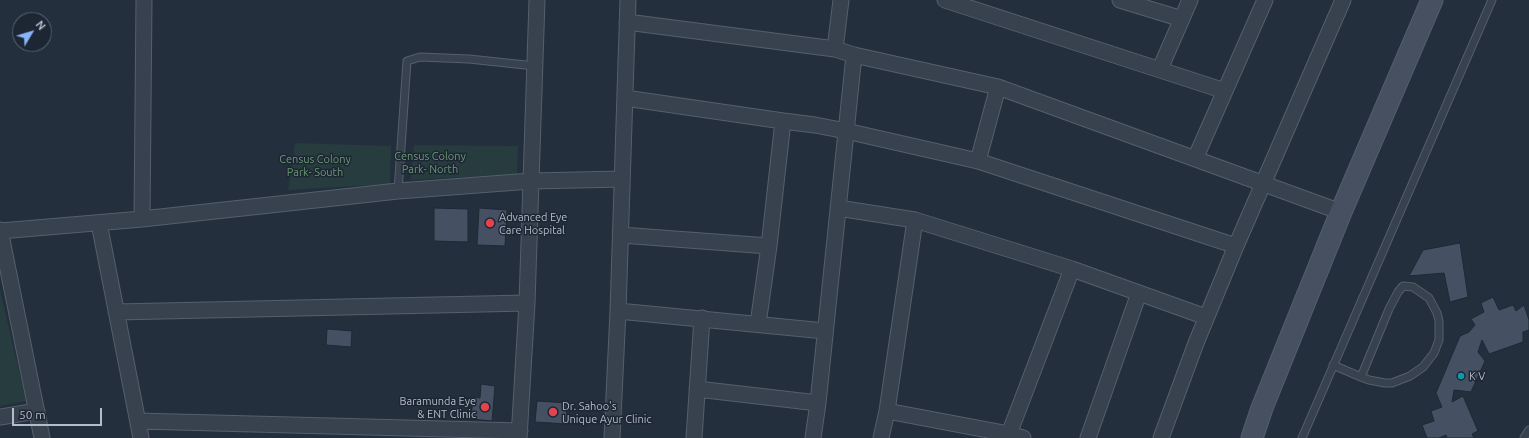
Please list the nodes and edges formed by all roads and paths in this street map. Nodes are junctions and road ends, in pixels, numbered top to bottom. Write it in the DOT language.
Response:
graph roads {
  1 [pos="144,0"];
  2 [pos="537,0"];
  3 [pos="628,0"];
  4 [pos="841,0"];
  5 [pos="945,0"];
  6 [pos="1190,0"];
  7 [pos="1265,0"];
  8 [pos="1343,0"];
  9 [pos="1432,0"];
  10 [pos="1492,0"];
  11 [pos="1127,1"];
  12 [pos="1182,19"];
  13 [pos="627,22"];
  14 [pos="835,49"];
  15 [pos="854,55"];
  16 [pos="535,66"];
  17 [pos="1160,69"];
  18 [pos="998,87"];
  19 [pos="1225,91"];
  20 [pos="625,98"];
  21 [pos="783,121"];
  22 [pos="846,131"];
  23 [pos="1195,159"];
  24 [pos="978,161"];
  25 [pos="622,179"];
  26 [pos="531,181"];
  27 [pos="1264,184"];
  28 [pos="398,191"];
  29 [pos="838,208"];
  30 [pos="1341,212"];
  31 [pos="142,219"];
  32 [pos="915,220"];
  33 [pos="99,223"];
  34 [pos="0,230"];
  35 [pos="621,235"];
  36 [pos="769,246"];
  37 [pos="1236,246"];
  38 [pos="1072,269"];
  39 [pos="1139,293"];
  40 [pos="527,302"];
  41 [pos="618,311"];
  42 [pos="116,312"];
  43 [pos="1206,317"];
  44 [pos="702,318"];
  45 [pos="758,324"];
  46 [pos="826,332"];
  47 [pos="1334,365"];
  48 [pos="1361,377"];
  49 [pos="697,389"];
  50 [pos="818,404"];
  51 [pos="37,411"];
  52 [pos="887,411"];
  53 [pos="0,416"];
  54 [pos="138,421"];
  55 [pos="1529,430"];
  56 [pos="520,434"];
  57 [pos="1016,436"];
  58 [pos="42,438"];
  59 [pos="141,438"];
  60 [pos="612,438"];
  61 [pos="694,438"];
  62 [pos="813,438"];
  63 [pos="881,438"];
  64 [pos="1088,438"];
  65 [pos="1161,438"];
  66 [pos="1252,438"];
  67 [pos="1302,438"];
  68 [pos="1524,438"];
  1 -- 31 [label="street"];
  2 -- 16 [label="street"];
  3 -- 13 [label="street"];
  4 -- 14 [label="street"];
  5 -- 17 [label="street"];
  6 -- 12 [label="street"];
  7 -- 19 [label="street"];
  8 -- 27 [label="street"];
  9 -- 30 [label="street"];
  10 -- 47 [label="lane"];
  11 -- 12 [label="street"];
  12 -- 17 [label="street"];
  13 -- 14 [label="street"];
  13 -- 20 [label="street"];
  14 -- 15 [label="street"];
  15 -- 18 [label="street"];
  15 -- 22 [label="street"];
  16 -- 26 [label="street"];
  16 -- 28 [label="lane"];
  17 -- 19 [label="street"];
  18 -- 23 [label="street"];
  18 -- 24 [label="street"];
  19 -- 23 [label="street"];
  20 -- 21 [label="street"];
  20 -- 25 [label="street"];
  21 -- 22 [label="street"];
  21 -- 36 [label="street"];
  22 -- 24 [label="street"];
  22 -- 29 [label="street"];
  23 -- 27 [label="street"];
  24 -- 37 [label="street"];
  25 -- 26 [label="street"];
  25 -- 35 [label="street"];
  26 -- 28 [label="street"];
  26 -- 40 [label="street"];
  27 -- 30 [label="street"];
  27 -- 37 [label="street"];
  28 -- 31 [label="street"];
  29 -- 32 [label="street"];
  29 -- 46 [label="street"];
  30 -- 66 [label="street"];
  31 -- 33 [label="street"];
  32 -- 38 [label="street"];
  32 -- 52 [label="street"];
  33 -- 34 [label="street"];
  33 -- 42 [label="street"];
  34 -- 51 [label="street"];
  35 -- 36 [label="street"];
  35 -- 41 [label="street"];
  36 -- 45 [label="street"];
  37 -- 43 [label="street"];
  38 -- 39 [label="street"];
  38 -- 57 [label="street"];
  39 -- 43 [label="street"];
  39 -- 64 [label="street"];
  40 -- 42 [label="street"];
  40 -- 56 [label="street"];
  41 -- 44 [label="street"];
  41 -- 60 [label="street"];
  42 -- 54 [label="street"];
  43 -- 65 [label="street"];
  44 -- 45 [label="street"];
  44 -- 49 [label="street"];
  45 -- 46 [label="street"];
  46 -- 50 [label="street"];
  47 -- 48 [label="lane"];
  47 -- 67 [label="lane"];
  48 -- 48 [label="lane"];
  49 -- 50 [label="street"];
  49 -- 61 [label="street"];
  50 -- 62 [label="street"];
  51 -- 53 [label="street"];
  51 -- 58 [label="street"];
  52 -- 57 [label="street"];
  52 -- 63 [label="street"];
  54 -- 56 [label="street"];
  54 -- 59 [label="street"];
  55 -- 68 [label="lane"];
}
